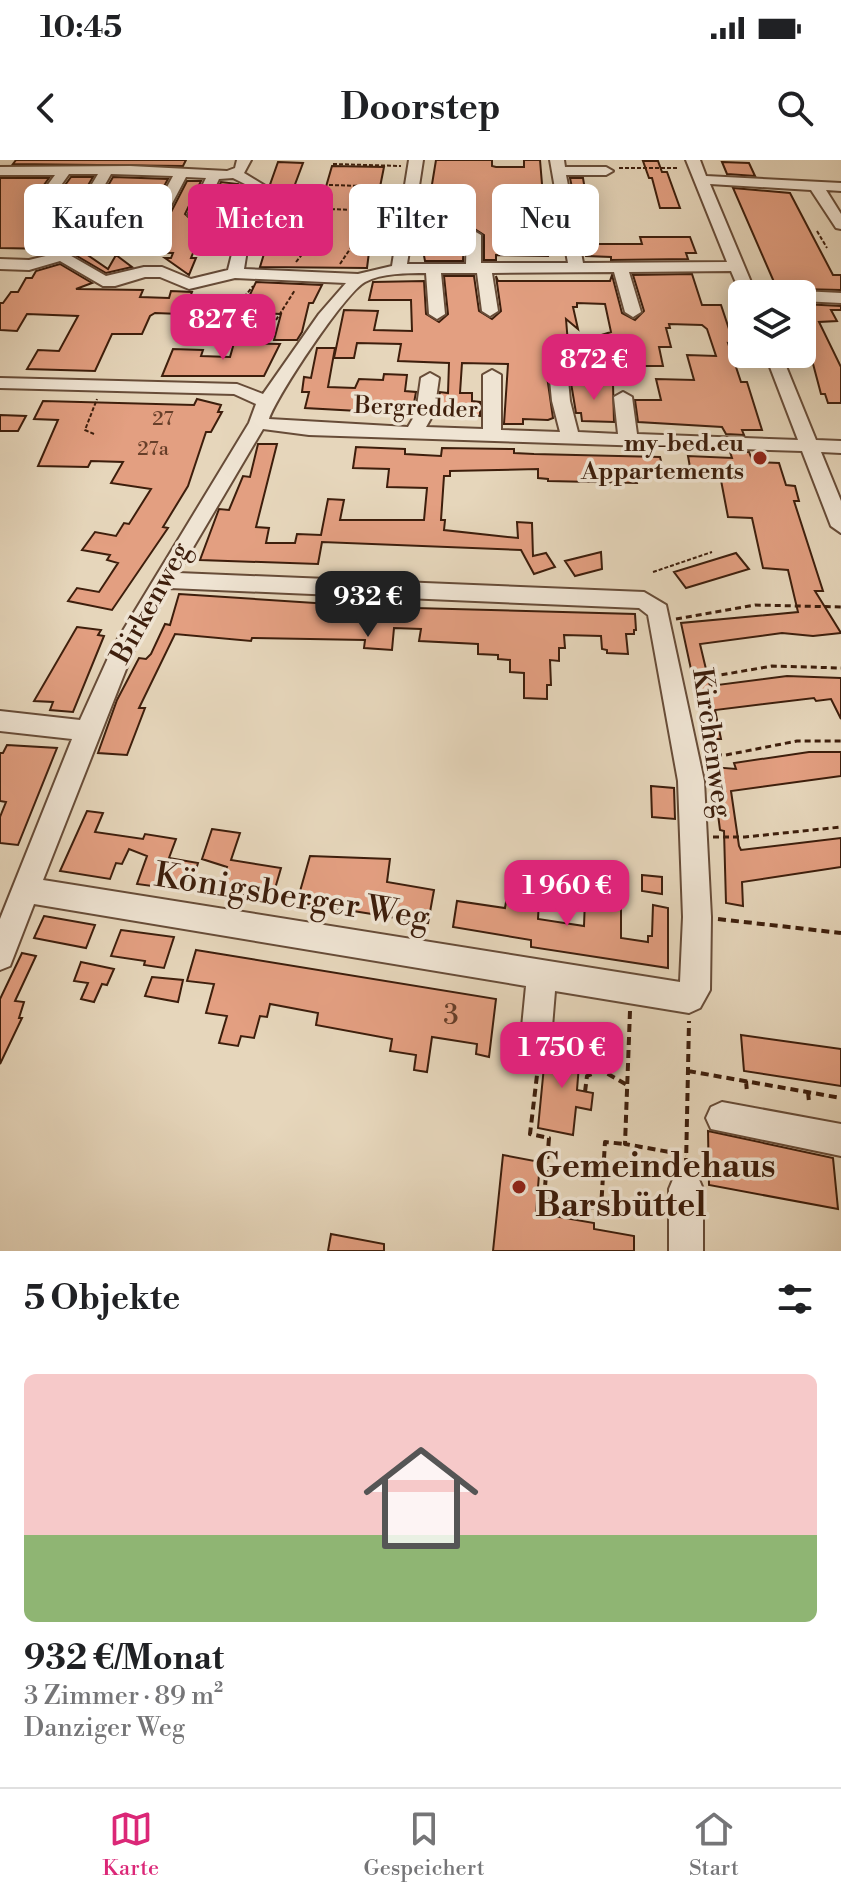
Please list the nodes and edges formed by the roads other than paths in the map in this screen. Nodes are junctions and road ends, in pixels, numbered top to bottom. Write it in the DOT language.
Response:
graph roads {
  1 [pos="244,160"];
  2 [pos="693,160"];
  3 [pos="416,163"];
  4 [pos="558,165"];
  5 [pos="107,170"];
  6 [pos="0,171"];
  7 [pos="606,171"];
  8 [pos="182,172"];
  9 [pos="63,173"];
  10 [pos="234,173"];
  11 [pos="214,175"];
  12 [pos="701,180"];
  13 [pos="55,184"];
  14 [pos="99,184"];
  15 [pos="210,184"];
  16 [pos="254,184"];
  17 [pos="816,186"];
  18 [pos="841,187"];
  19 [pos="172,191"];
  20 [pos="841,225"];
  21 [pos="476,248"];
  22 [pos="57,256"];
  23 [pos="239,256"];
  24 [pos="0,264"];
  25 [pos="576,266"];
  26 [pos="620,266"];
  27 [pos="738,266"];
  28 [pos="433,268"];
  29 [pos="479,268"];
  30 [pos="399,269"];
  31 [pos="235,273"];
  32 [pos="358,279"];
  33 [pos="744,280"];
  34 [pos="816,297"];
  35 [pos="841,298"];
  36 [pos="490,311"];
  37 [pos="633,312"];
  38 [pos="437,314"];
  39 [pos="779,368"];
  40 [pos="558,369"];
  41 [pos="492,375"];
  42 [pos="430,378"];
  43 [pos="0,383"];
  44 [pos="623,397"];
  45 [pos="266,402"];
  46 [pos="258,423"];
  47 [pos="413,433"];
  48 [pos="492,435"];
  49 [pos="570,436"];
  50 [pos="628,438"];
  51 [pos="812,446"];
  52 [pos="841,447"];
  53 [pos="841,526"];
  54 [pos="158,576"];
  55 [pos="0,721"];
  56 [pos="87,731"];
  57 [pos="25,890"];
  58 [pos="0,956"];
  59 [pos="542,974"];
  60 [pos="689,998"];
  61 [pos="537,1027"];
  62 [pos="722,1118"];
  63 [pos="841,1140"];
  64 [pos="686,1189"];
  65 [pos="686,1251"];
  1 -- 10 [label="street"];
  2 -- 12 [label="street"];
  3 -- 30 [label="street"];
  4 -- 7 [label="street"];
  4 -- 25 [label="street"];
  5 -- 8 [label="street"];
  5 -- 9 [label="street"];
  5 -- 14 [label="street"];
  6 -- 9 [label="street"];
  8 -- 11 [label="street"];
  8 -- 19 [label="street"];
  9 -- 13 [label="street"];
  10 -- 11 [label="street"];
  10 -- 16 [label="street"];
  11 -- 15 [label="street"];
  12 -- 17 [label="street"];
  12 -- 27 [label="street"];
  17 -- 18 [label="street"];
  17 -- 20 [label="street"];
  21 -- 29 [label="street"];
  22 -- 24 [label="street"];
  22 -- 31 [label="street"];
  23 -- 31 [label="street"];
  25 -- 26 [label="street"];
  25 -- 29 [label="street"];
  26 -- 27 [label="street"];
  26 -- 37 [label="street"];
  27 -- 33 [label="street"];
  28 -- 29 [label="street"];
  28 -- 30 [label="street"];
  28 -- 38 [label="street"];
  29 -- 36 [label="street"];
  30 -- 32 [label="street"];
  31 -- 32 [label="street"];
  32 -- 45 [label="street, Birkenweg"];
  34 -- 35 [label="street"];
  39 -- 51 [label="street"];
  40 -- 49 [label="street"];
  41 -- 48 [label="street"];
  42 -- 47 [label="street"];
  43 -- 45 [label="street"];
  44 -- 50 [label="street"];
  45 -- 46 [label="street, Birkenweg"];
  46 -- 47 [label="street, Bergredder"];
  46 -- 54 [label="street, Birkenweg"];
  47 -- 48 [label="street, Bergredder"];
  48 -- 49 [label="street, Bergredder"];
  49 -- 50 [label="street, Bergredder"];
  50 -- 51 [label="street, Bergredder"];
  51 -- 52 [label="street, Bergredder"];
  51 -- 53 [label="street"];
  54 -- 56 [label="street, Birkenweg"];
  54 -- 60 [label="street, Kirchenweg"];
  55 -- 56 [label="street"];
  56 -- 57 [label="street, Birkenweg"];
  57 -- 58 [label="street, Birkenweg"];
  57 -- 59 [label="street, Königsberger Weg"];
  59 -- 60 [label="street, Königsberger Weg"];
  59 -- 61 [label="street"];
  62 -- 63 [label="street"];
  64 -- 65 [label="street"];
}
